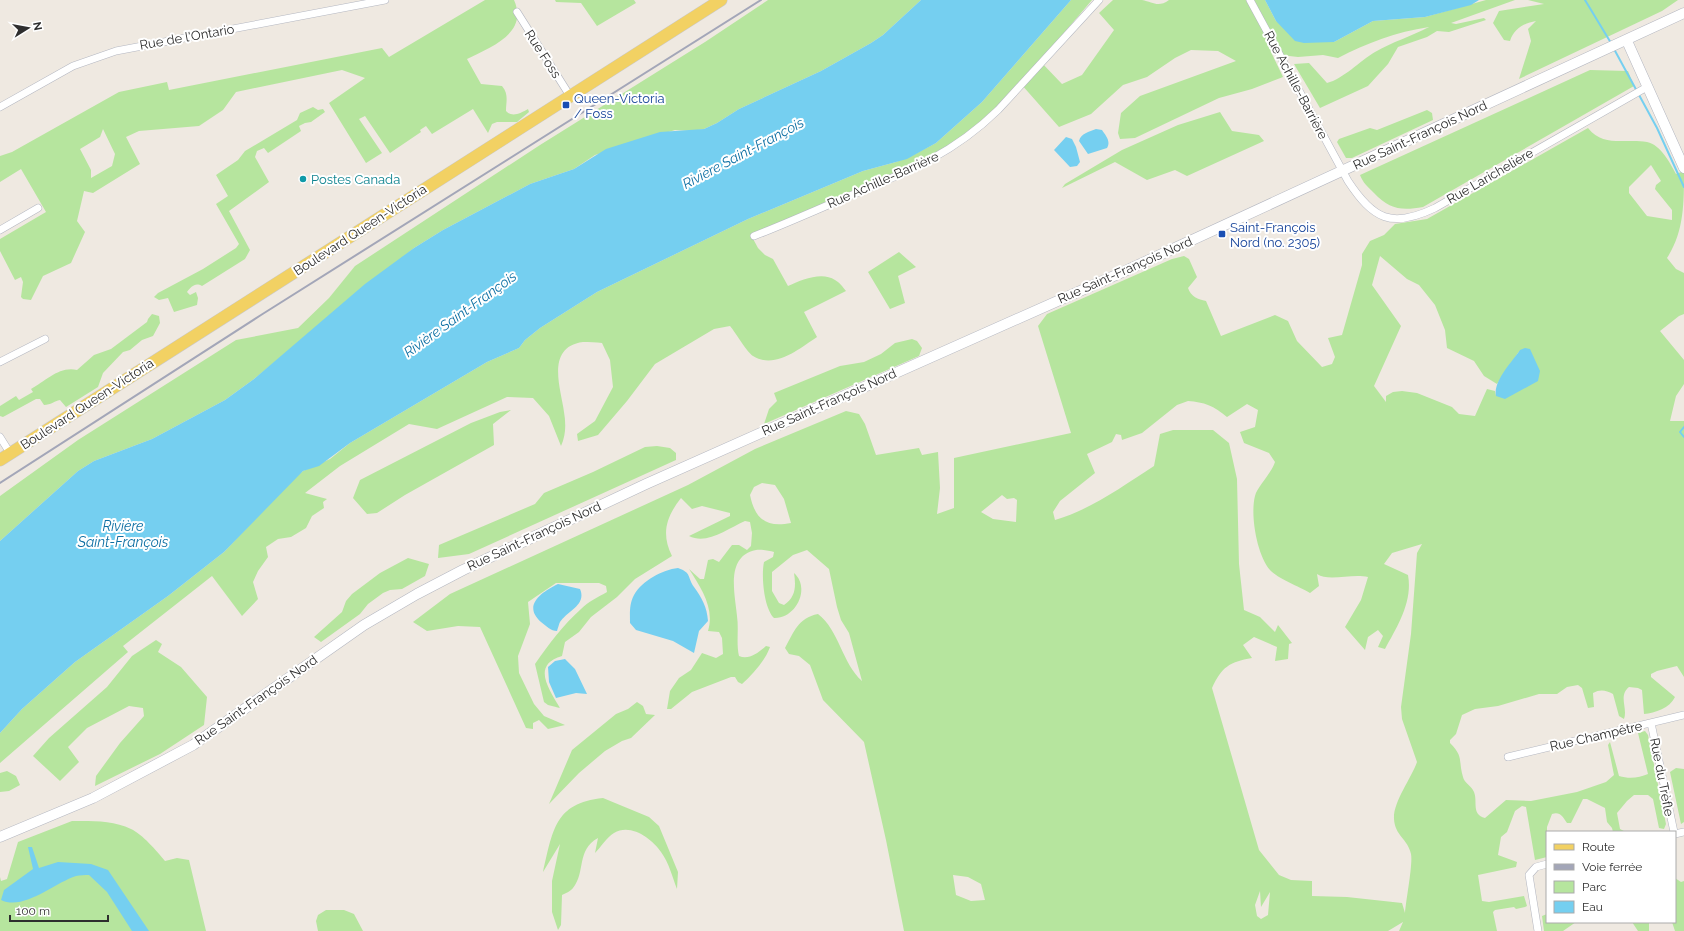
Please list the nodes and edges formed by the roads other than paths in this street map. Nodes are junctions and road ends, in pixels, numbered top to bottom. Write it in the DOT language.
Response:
graph roads {
  1 [pos="385,0"];
  2 [pos="721,0"];
  3 [pos="1099,0"];
  4 [pos="1250,0"];
  5 [pos="355,3"];
  6 [pos="517,12"];
  7 [pos="1684,13"];
  8 [pos="1627,41"];
  9 [pos="1647,87"];
  10 [pos="570,96"];
  11 [pos="0,107"];
  12 [pos="1684,168"];
  13 [pos="1342,171"];
  14 [pos="38,208"];
  15 [pos="0,230"];
  16 [pos="754,236"];
  17 [pos="45,339"];
  18 [pos="0,362"];
  19 [pos="0,437"];
  20 [pos="5,457"];
  21 [pos="1684,715"];
  22 [pos="1651,722"];
  23 [pos="1508,757"];
  24 [pos="1674,831"];
  25 [pos="0,837"];
  26 [pos="1546,864"];
  27 [pos="1538,931"];
  1 -- 5 [label="street, Rue de l'Ontario"];
  2 -- 10 [label="main road, Boulevard Queen-Victoria"];
  3 -- 16 [label="street, Rue Achille-Barrière"];
  4 -- 13 [label="street, Rue Achille-Barrière"];
  5 -- 11 [label="street, Rue de l'Ontario"];
  6 -- 10 [label="street, Rue Foss"];
  7 -- 8 [label="street, Rue Saint-François Nord"];
  8 -- 9 [label="street"];
  8 -- 13 [label="street, Rue Saint-François Nord"];
  9 -- 12 [label="street"];
  9 -- 13 [label="street, Rue Larichelière"];
  10 -- 20 [label="main road, Boulevard Queen-Victoria"];
  13 -- 25 [label="street, Rue Saint-François Nord"];
  14 -- 15 [label="street"];
  17 -- 18 [label="street"];
  19 -- 20 [label="street"];
  21 -- 22 [label="street, Rue Champêtre"];
  22 -- 23 [label="street, Rue Champêtre"];
  22 -- 24 [label="street, Rue du Trèfle"];
  26 -- 27 [label="street"];
}
